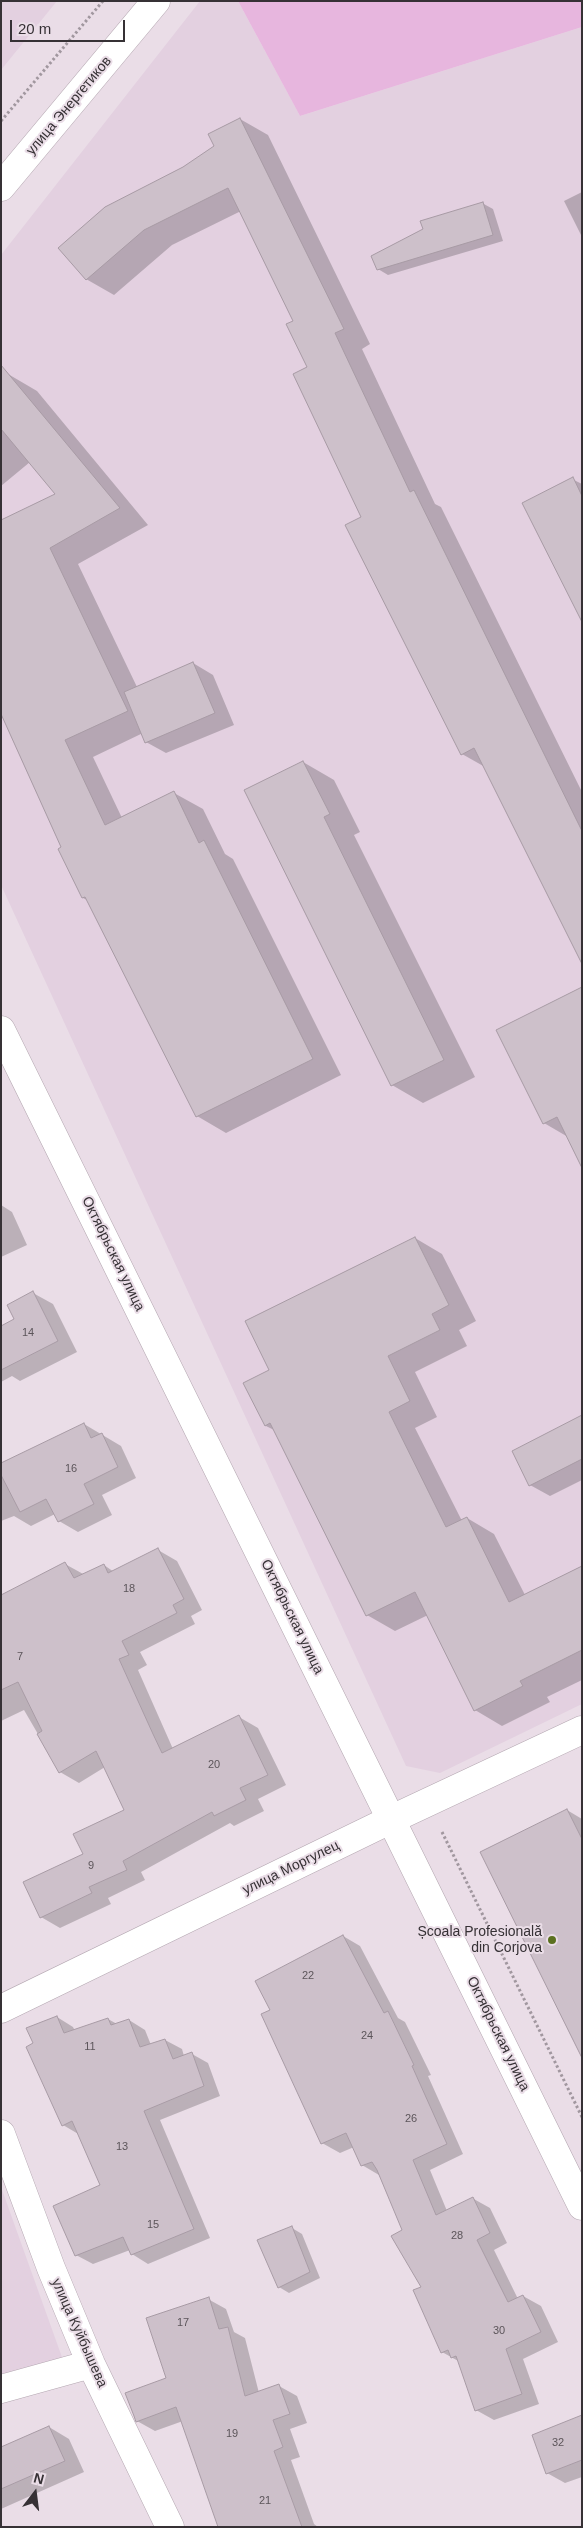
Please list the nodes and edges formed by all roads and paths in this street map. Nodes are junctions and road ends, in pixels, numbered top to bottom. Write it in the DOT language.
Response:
graph roads {
  1 [pos="103,1"];
  2 [pos="156,1"];
  3 [pos="1,121"];
  4 [pos="1,187"];
  5 [pos="1,1030"];
  6 [pos="582,1730"];
  7 [pos="428,1803"];
  8 [pos="392,1819"];
  9 [pos="1,2008"];
  10 [pos="582,2117"];
  11 [pos="1,2134"];
  12 [pos="582,2206"];
  13 [pos="91,2364"];
  14 [pos="1,2389"];
  15 [pos="170,2527"];
  1 -- 3 [label="path"];
  2 -- 4 [label="street, улица Энергетиков"];
  5 -- 8 [label="street, Октябрьская улица"];
  6 -- 7 [label="street, улица Моргулец"];
  7 -- 8 [label="street, улица Моргулец"];
  7 -- 10 [label="path"];
  8 -- 9 [label="street, улица Моргулец"];
  8 -- 12 [label="street, Октябрьская улица"];
  11 -- 13 [label="street, улица Куйбышева"];
  13 -- 14 [label="street"];
  13 -- 15 [label="street, улица Куйбышева"];
}
